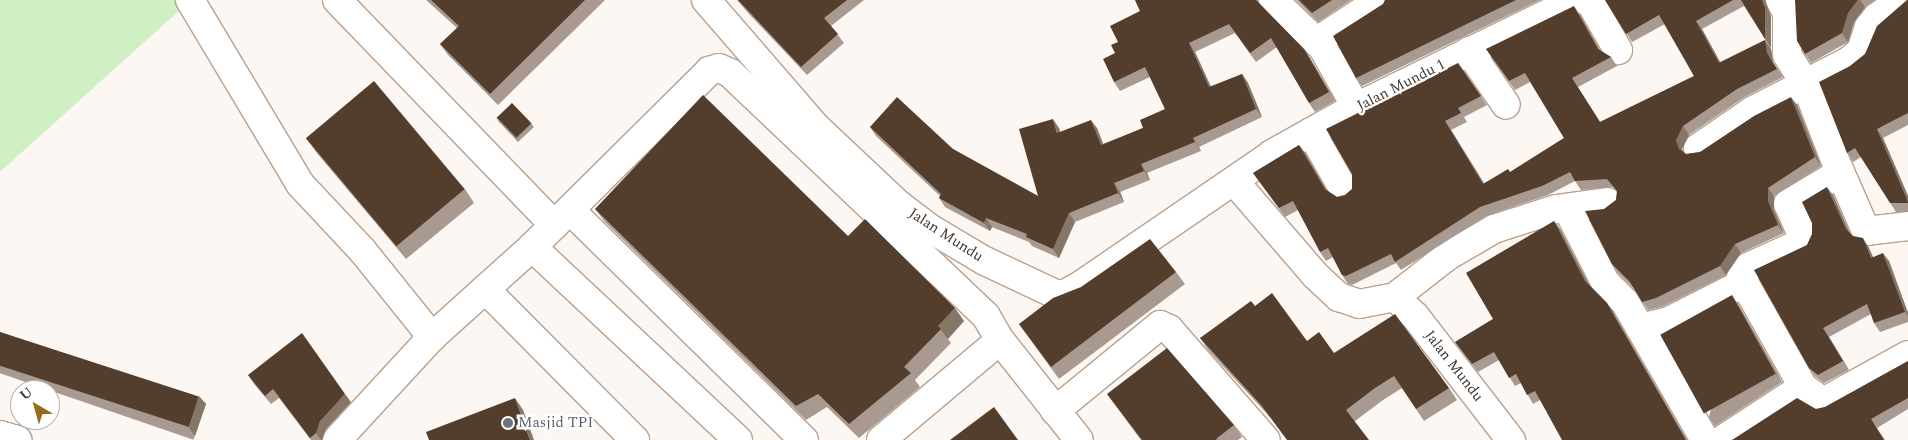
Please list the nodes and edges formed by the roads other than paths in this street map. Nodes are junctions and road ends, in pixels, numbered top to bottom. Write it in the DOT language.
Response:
graph roads {
  1 [pos="190,0"];
  2 [pos="337,0"];
  3 [pos="706,0"];
  4 [pos="1273,0"];
  5 [pos="1380,0"];
  6 [pos="1575,0"];
  7 [pos="1589,0"];
  8 [pos="1780,0"];
  9 [pos="1901,0"];
  10 [pos="1318,41"];
  11 [pos="1618,50"];
  12 [pos="1469,51"];
  13 [pos="1806,85"];
  14 [pos="1506,105"];
  15 [pos="1356,107"];
  16 [pos="1311,132"];
  17 [pos="1698,148"];
  18 [pos="1838,167"];
  19 [pos="1234,182"];
  20 [pos="1344,190"];
  21 [pos="1608,202"];
  22 [pos="1567,208"];
  23 [pos="562,218"];
  24 [pos="1908,226"];
  25 [pos="532,247"];
  26 [pos="1742,284"];
  27 [pos="485,289"];
  28 [pos="1395,297"];
  29 [pos="1640,328"];
  30 [pos="432,337"];
  31 [pos="1000,340"];
  32 [pos="1908,355"];
  33 [pos="1803,387"];
  34 [pos="1055,411"];
  35 [pos="1509,439"];
  36 [pos="337,440"];
  37 [pos="635,440"];
  38 [pos="738,440"];
  39 [pos="804,440"];
  40 [pos="881,440"];
  41 [pos="1079,440"];
  42 [pos="1266,440"];
  43 [pos="1705,440"];
  44 [pos="1722,440"];
  1 -- 30 [label="street"];
  2 -- 23 [label="street"];
  3 -- 19 [label="street, Jalan Mundu"];
  4 -- 10 [label="street"];
  5 -- 10 [label="street"];
  6 -- 12 [label="street, Jalan Mundu 1"];
  7 -- 11 [label="street"];
  8 -- 13 [label="street"];
  9 -- 13 [label="street"];
  10 -- 15 [label="street"];
  12 -- 14 [label="street"];
  12 -- 15 [label="street, Jalan Mundu 1"];
  13 -- 17 [label="street"];
  13 -- 18 [label="street"];
  15 -- 16 [label="street, Jalan Mundu 1"];
  16 -- 19 [label="street, Jalan Mundu 1"];
  16 -- 20 [label="street"];
  18 -- 24 [label="street"];
  18 -- 26 [label="street"];
  19 -- 28 [label="street"];
  21 -- 22 [label="street"];
  22 -- 28 [label="street"];
  22 -- 29 [label="street"];
  23 -- 25 [label="street"];
  23 -- 31 [label="street"];
  23 -- 39 [label="street"];
  25 -- 27 [label="street"];
  25 -- 38 [label="street"];
  26 -- 29 [label="street"];
  26 -- 33 [label="street"];
  27 -- 30 [label="street"];
  27 -- 37 [label="street"];
  28 -- 35 [label="street, Jalan Mundu"];
  29 -- 43 [label="street"];
  30 -- 36 [label="street"];
  31 -- 34 [label="street"];
  31 -- 40 [label="street"];
  32 -- 33 [label="street"];
  33 -- 44 [label="street"];
  34 -- 41 [label="street"];
  34 -- 42 [label="street"];
}
